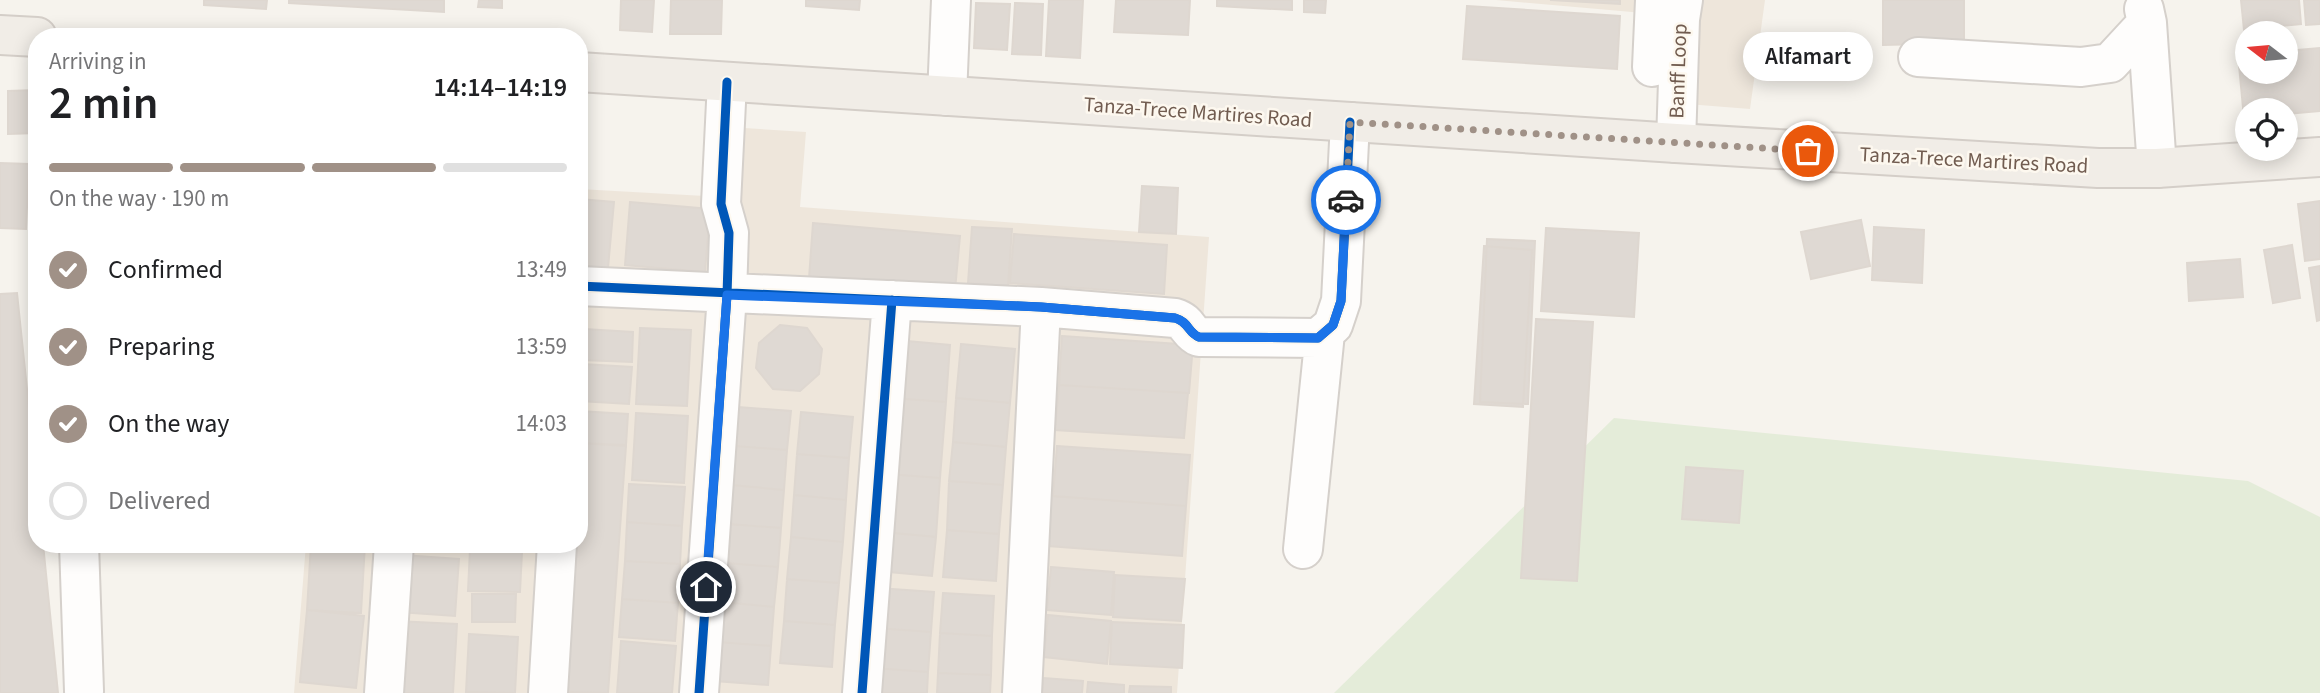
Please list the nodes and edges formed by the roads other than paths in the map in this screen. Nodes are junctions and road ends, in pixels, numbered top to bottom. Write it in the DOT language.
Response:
graph roads {
  1 [pos="951,0"];
  2 [pos="2145,12"];
  3 [pos="1668,17"];
  4 [pos="0,35"];
  5 [pos="28,37"];
  6 [pos="1918,57"];
  7 [pos="588,73"];
  8 [pos="741,83"];
  9 [pos="947,96"];
  10 [pos="1350,122"];
  11 [pos="1663,142"];
  12 [pos="2320,157"];
  13 [pos="2157,168"];
  14 [pos="588,287"];
  15 [pos="727,295"];
  16 [pos="892,300"];
  17 [pos="1041,307"];
  18 [pos="1325,333"];
  19 [pos="1303,549"];
  20 [pos="79,553"];
  21 [pos="393,553"];
  22 [pos="556,553"];
  23 [pos="84,691"];
  24 [pos="384,693"];
  25 [pos="548,693"];
  26 [pos="699,693"];
  27 [pos="862,693"];
  28 [pos="1022,693"];
  1 -- 9 [label="street"];
  2 -- 6 [label="street"];
  2 -- 13 [label="street"];
  3 -- 11 [label="street, Banff Loop"];
  4 -- 5 [label="main road"];
  7 -- 8 [label="main road, Tanza-Trece Martires Road"];
  8 -- 9 [label="main road, Tanza-Trece Martires Road"];
  8 -- 15 [label="street"];
  9 -- 10 [label="main road, Tanza-Trece Martires Road"];
  10 -- 11 [label="main road, Tanza-Trece Martires Road"];
  10 -- 18 [label="street"];
  11 -- 13 [label="main road, Tanza-Trece Martires Road"];
  12 -- 13 [label="main road, Tanza-Trece Martires Road"];
  14 -- 15 [label="street"];
  15 -- 16 [label="street"];
  15 -- 26 [label="street"];
  16 -- 17 [label="street"];
  16 -- 27 [label="street"];
  17 -- 18 [label="street"];
  17 -- 28 [label="street"];
  18 -- 19 [label="street"];
  20 -- 23 [label="street"];
  21 -- 24 [label="street"];
  22 -- 25 [label="street"];
}
